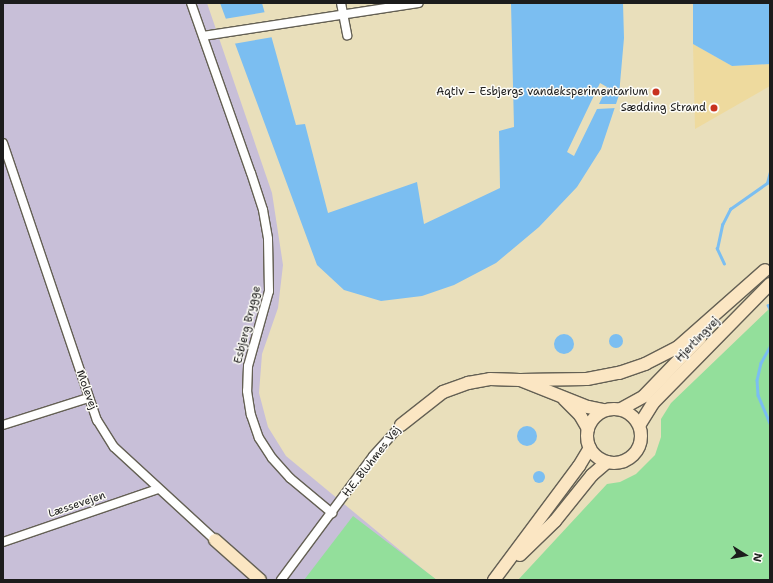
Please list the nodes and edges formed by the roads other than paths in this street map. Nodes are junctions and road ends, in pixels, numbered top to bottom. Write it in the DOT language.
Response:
graph roads {
  1 [pos="191,3"];
  2 [pos="341,3"];
  3 [pos="418,3"];
  4 [pos="343,14"];
  5 [pos="348,34"];
  6 [pos="203,36"];
  7 [pos="3,142"];
  8 [pos="768,268"];
  9 [pos="770,284"];
  10 [pos="520,380"];
  11 [pos="558,395"];
  12 [pos="88,398"];
  13 [pos="621,409"];
  14 [pos="604,410"];
  15 [pos="640,424"];
  16 [pos="3,425"];
  17 [pos="401,425"];
  18 [pos="588,429"];
  19 [pos="590,448"];
  20 [pos="607,462"];
  21 [pos="158,489"];
  22 [pos="332,513"];
  23 [pos="216,540"];
  24 [pos="3,542"];
  25 [pos="260,580"];
  26 [pos="281,580"];
  27 [pos="494,580"];
  1 -- 6 [label="street, Esbjerg Brygge"];
  2 -- 4 [label="street"];
  3 -- 4 [label="street"];
  4 -- 5 [label="street"];
  4 -- 6 [label="street"];
  6 -- 22 [label="street, Esbjerg Brygge"];
  7 -- 12 [label="street, Molevej"];
  8 -- 10 [label="main road"];
  8 -- 13 [label="main road, Hjertingvej"];
  9 -- 15 [label="main road, Hjertingvej"];
  10 -- 11 [label="main road, H.E. Bluhmes Vej"];
  10 -- 17 [label="main road, H.E. Bluhmes Vej"];
  11 -- 14 [label="main road, H.E. Bluhmes Vej"];
  11 -- 18 [label="main road, H.E. Bluhmes Vej"];
  12 -- 16 [label="street"];
  12 -- 21 [label="street, Molevej"];
  13 -- 14 [label="main road"];
  13 -- 15 [label="main road"];
  14 -- 18 [label="main road"];
  15 -- 20 [label="main road"];
  17 -- 22 [label="street, H.E. Bluhmes Vej"];
  18 -- 19 [label="main road"];
  19 -- 20 [label="main road"];
  19 -- 27 [label="main road"];
  20 -- 27 [label="main road"];
  21 -- 23 [label="street, Molevej"];
  21 -- 24 [label="street, Læssevejen"];
  22 -- 26 [label="street, H.E. Bluhmes Vej"];
  23 -- 25 [label="main road, Molevej"];
}
